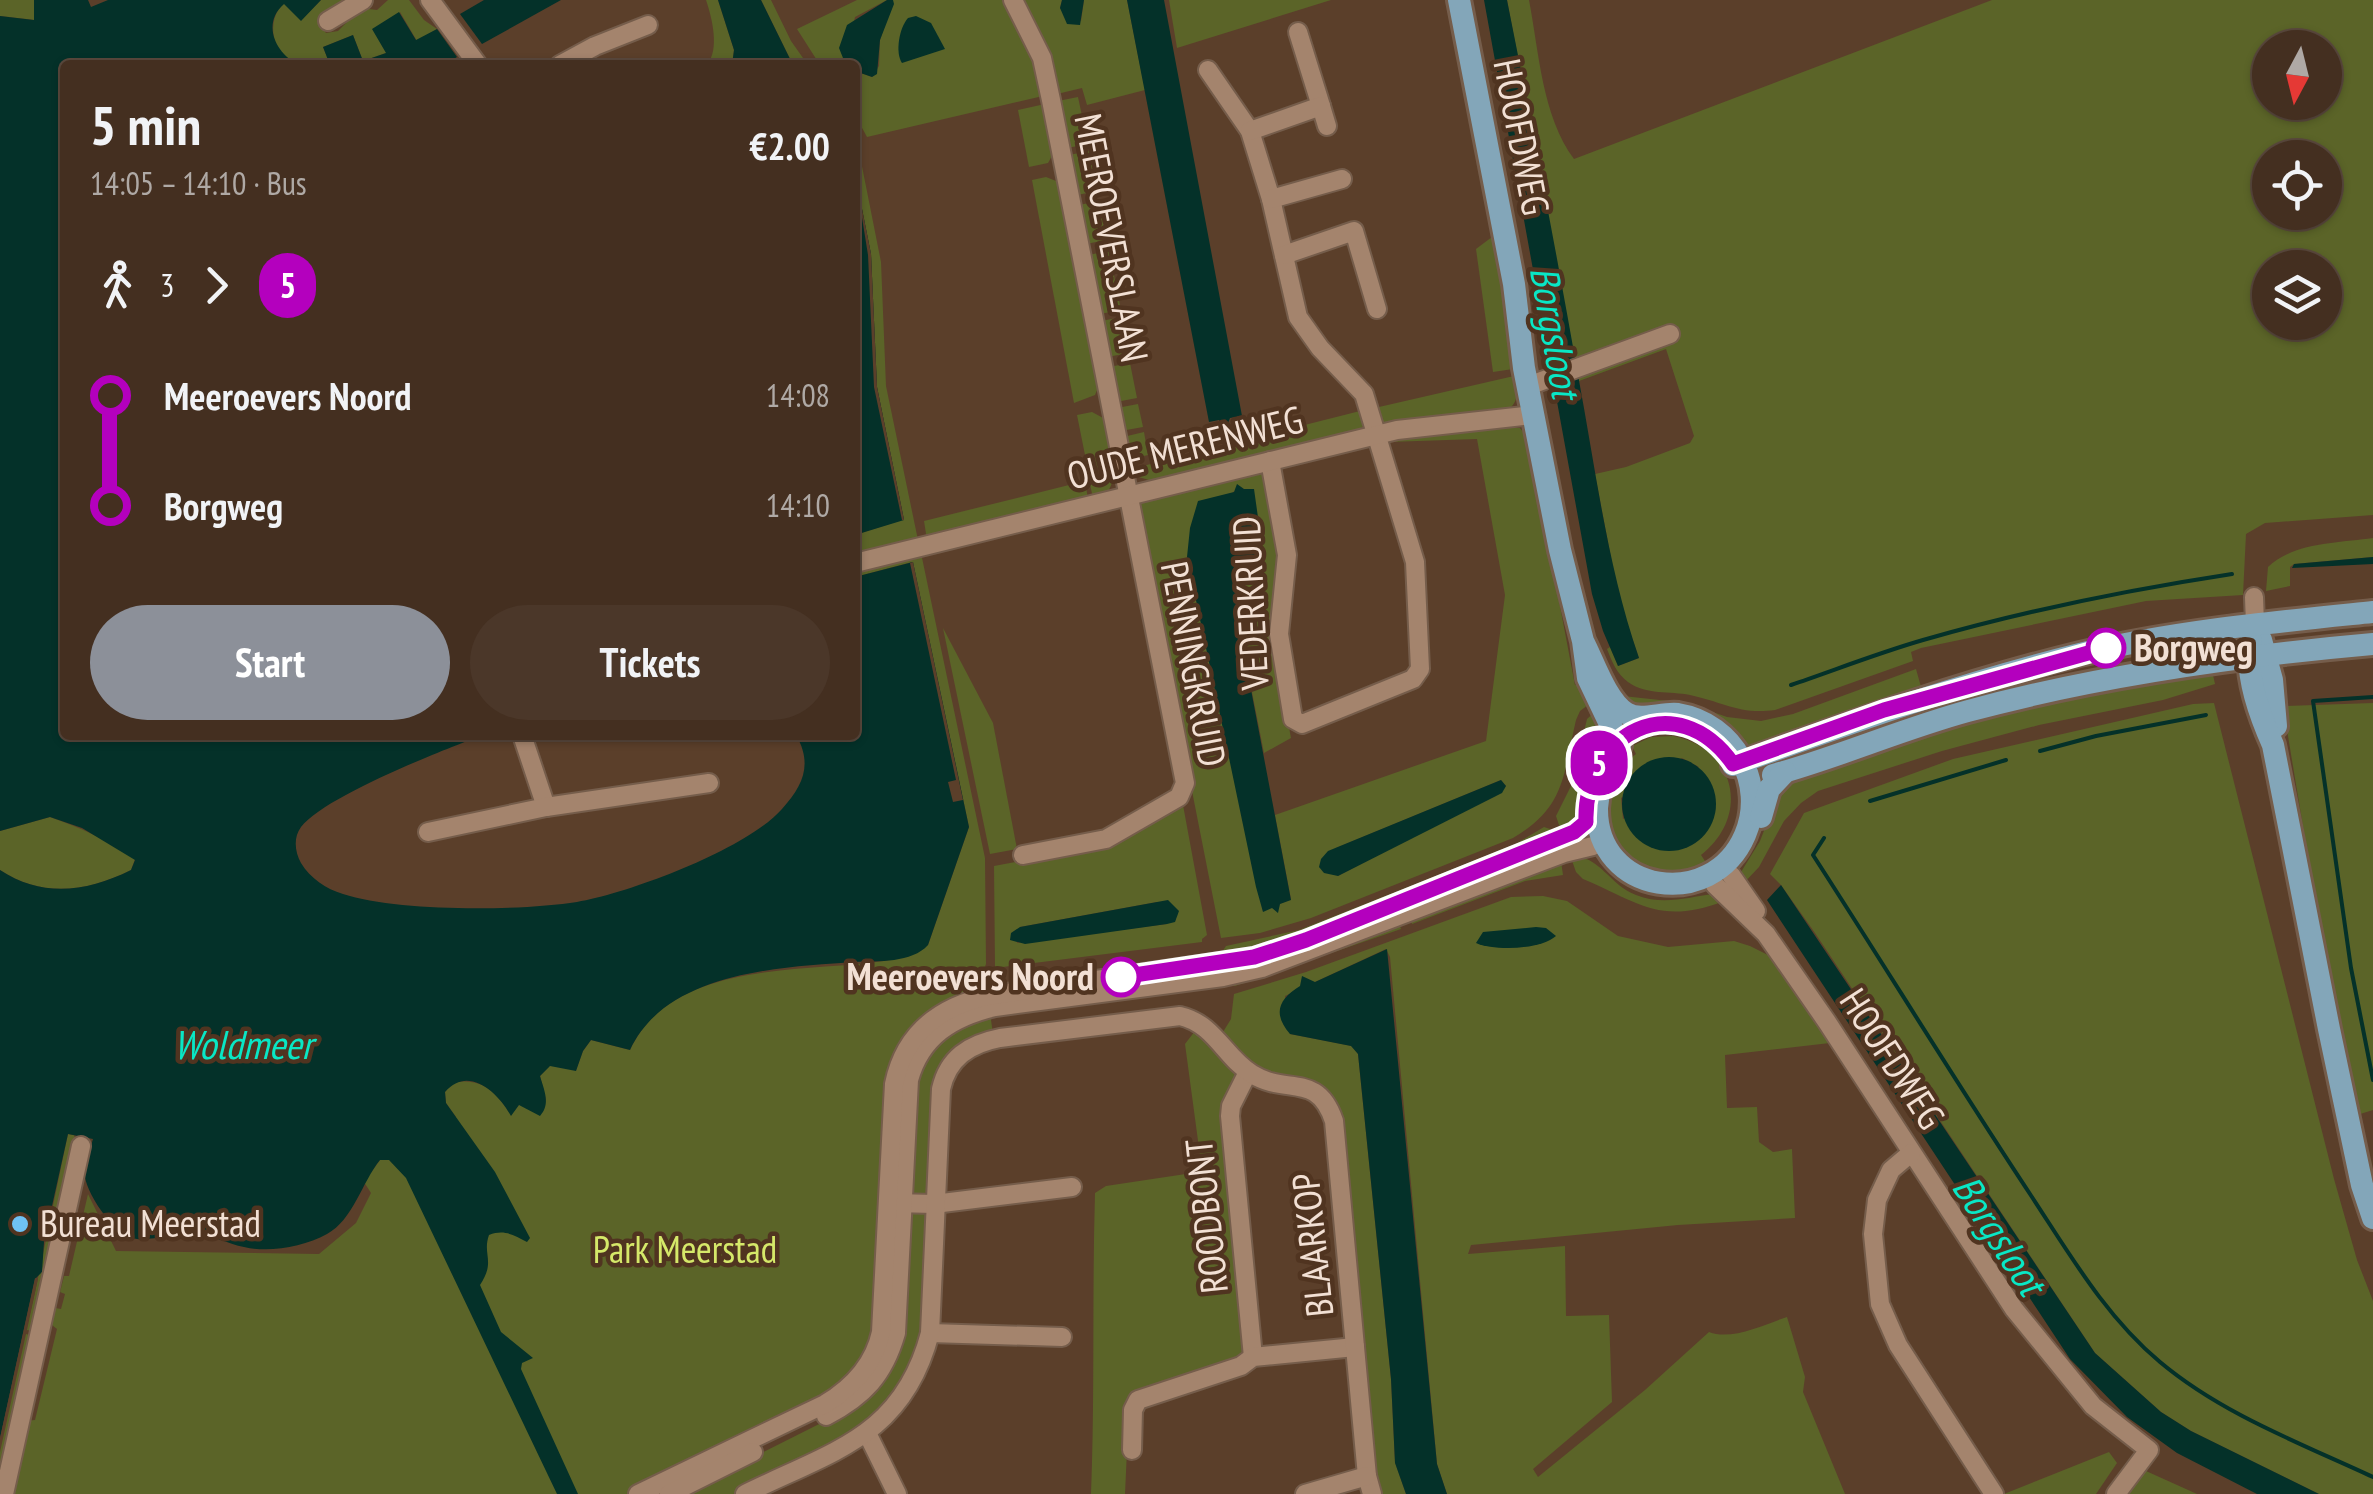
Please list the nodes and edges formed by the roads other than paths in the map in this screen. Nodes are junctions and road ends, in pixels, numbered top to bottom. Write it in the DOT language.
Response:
graph roads {
  1 [pos="363,0"];
  2 [pos="430,0"];
  3 [pos="1013,0"];
  4 [pos="1459,0"];
  5 [pos="328,22"];
  6 [pos="648,26"];
  7 [pos="1298,32"];
  8 [pos="474,60"];
  9 [pos="569,60"];
  10 [pos="1208,70"];
  11 [pos="1321,106"];
  12 [pos="1327,126"];
  13 [pos="1250,130"];
  14 [pos="1342,179"];
  15 [pos="1271,199"];
  16 [pos="1284,254"];
  17 [pos="1377,309"];
  18 [pos="1670,334"];
  19 [pos="1528,386"];
  20 [pos="1533,415"];
  21 [pos="1376,434"];
  22 [pos="1270,461"];
  23 [pos="1128,494"];
  24 [pos="860,563"];
  25 [pos="2254,597"];
  26 [pos="2373,612"];
  27 [pos="2254,624"];
  28 [pos="1583,641"];
  29 [pos="2373,644"];
  30 [pos="2257,654"];
  31 [pos="524,740"];
  32 [pos="1618,741"];
  33 [pos="1738,763"];
  34 [pos="709,783"];
  35 [pos="1758,798"];
  36 [pos="546,807"];
  37 [pos="1586,822"];
  38 [pos="428,832"];
  39 [pos="1599,846"];
  40 [pos="1023,855"];
  41 [pos="1723,875"];
  42 [pos="1248,1072"];
  43 [pos="80,1146"];
  44 [pos="1911,1153"];
  45 [pos="1072,1187"];
  46 [pos="895,1203"];
  47 [pos="934,1204"];
  48 [pos="2373,1218"];
  49 [pos="930,1333"];
  50 [pos="1062,1338"];
  51 [pos="1356,1347"];
  52 [pos="1253,1358"];
  53 [pos="867,1433"];
  54 [pos="1132,1450"];
  55 [pos="1370,1485"];
  56 [pos="4,1494"];
  57 [pos="638,1494"];
  58 [pos="668,1494"];
  59 [pos="745,1494"];
  60 [pos="898,1494"];
  61 [pos="1305,1494"];
  62 [pos="1994,1494"];
  63 [pos="2116,1494"];
  1 -- 5 [label="street"];
  2 -- 8 [label="street"];
  3 -- 23 [label="street, MEEROEVERSLAAN"];
  4 -- 19 [label="main road, HOOFDWEG"];
  6 -- 9 [label="street"];
  7 -- 11 [label="street"];
  10 -- 13 [label="street"];
  11 -- 12 [label="street"];
  11 -- 13 [label="street"];
  13 -- 15 [label="street"];
  14 -- 15 [label="street"];
  15 -- 16 [label="street"];
  16 -- 17 [label="street"];
  16 -- 21 [label="street"];
  18 -- 19 [label="street"];
  19 -- 20 [label="main road, HOOFDWEG"];
  20 -- 21 [label="street, OUDE MERENWEG"];
  20 -- 28 [label="main road, HOOFDWEG"];
  21 -- 22 [label="street, OUDE MERENWEG"];
  21 -- 22 [label="street, VEDERKRUID"];
  22 -- 23 [label="street, OUDE MERENWEG"];
  23 -- 24 [label="street, OUDE MERENWEG"];
  23 -- 40 [label="street, PENNINGKRUID"];
  25 -- 27 [label="street"];
  26 -- 27 [label="main road"];
  27 -- 30 [label="main road"];
  27 -- 33 [label="main road"];
  28 -- 32 [label="main road, HOOFDWEG"];
  28 -- 33 [label="main road, HOOFDWEG"];
  29 -- 30 [label="main road"];
  30 -- 35 [label="main road"];
  30 -- 48 [label="main road"];
  31 -- 36 [label="street"];
  32 -- 33 [label="main road"];
  32 -- 37 [label="main road"];
  32 -- 39 [label="main road"];
  33 -- 35 [label="main road"];
  33 -- 41 [label="main road"];
  34 -- 36 [label="street"];
  35 -- 41 [label="main road"];
  36 -- 38 [label="street"];
  37 -- 39 [label="main road"];
  37 -- 46 [label="street"];
  39 -- 41 [label="main road"];
  39 -- 46 [label="street"];
  41 -- 44 [label="street, HOOFDWEG"];
  42 -- 47 [label="street"];
  42 -- 51 [label="street, BLAARKOP"];
  42 -- 52 [label="street, ROODBONT"];
  43 -- 56 [label="street"];
  44 -- 62 [label="street"];
  44 -- 63 [label="street, HOOFDWEG"];
  45 -- 47 [label="street"];
  46 -- 47 [label="street"];
  46 -- 57 [label="street"];
  46 -- 58 [label="street"];
  47 -- 49 [label="street"];
  49 -- 50 [label="street"];
  49 -- 53 [label="street"];
  51 -- 52 [label="street"];
  51 -- 55 [label="street, BLAARKOP"];
  52 -- 54 [label="street"];
  53 -- 59 [label="street"];
  53 -- 60 [label="street"];
  55 -- 61 [label="street"];
}
